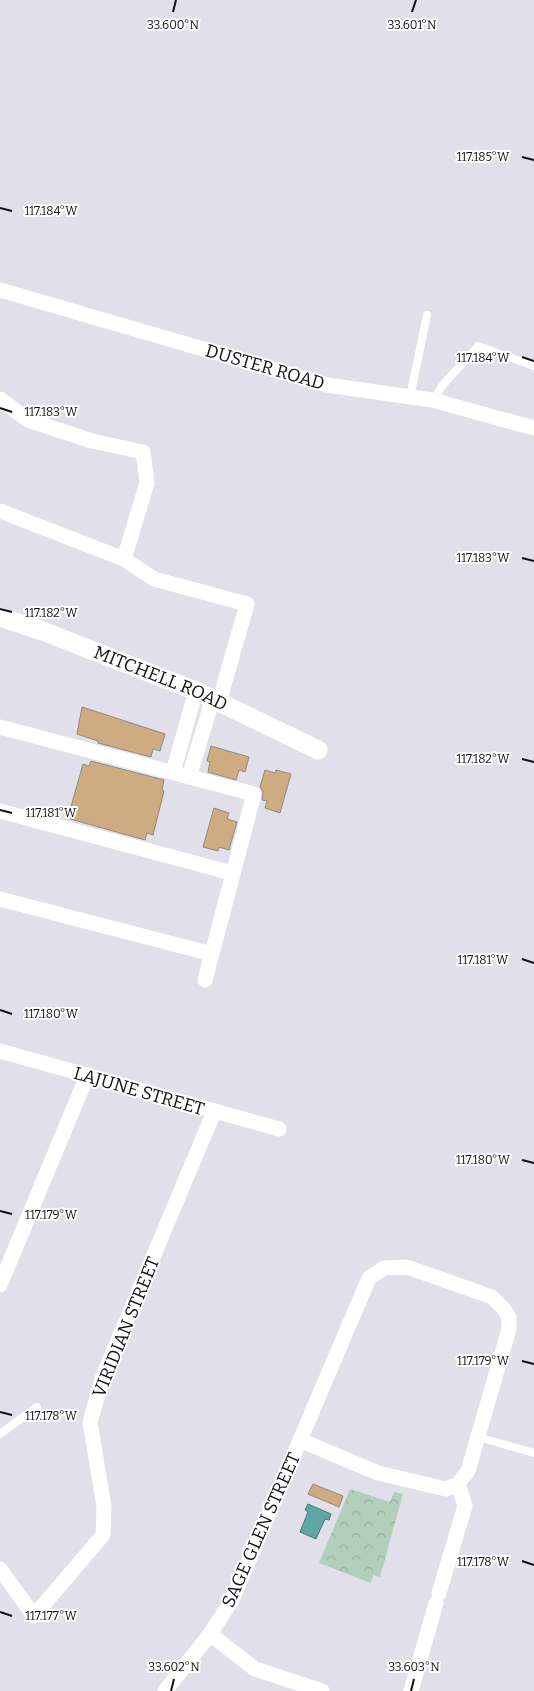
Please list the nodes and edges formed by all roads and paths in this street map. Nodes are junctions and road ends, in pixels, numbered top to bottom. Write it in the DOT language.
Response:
graph roads {
  1 [pos="0,290"];
  2 [pos="427,316"];
  3 [pos="534,366"];
  4 [pos="410,397"];
  5 [pos="0,399"];
  6 [pos="434,400"];
  7 [pos="534,428"];
  8 [pos="0,511"];
  9 [pos="124,559"];
  10 [pos="0,617"];
  11 [pos="209,697"];
  12 [pos="0,727"];
  13 [pos="318,750"];
  14 [pos="173,772"];
  15 [pos="189,777"];
  16 [pos="0,811"];
  17 [pos="232,873"];
  18 [pos="0,898"];
  19 [pos="212,954"];
  20 [pos="205,980"];
  21 [pos="0,1051"];
  22 [pos="87,1076"];
  23 [pos="214,1112"];
  24 [pos="279,1129"];
  25 [pos="0,1285"];
  26 [pos="37,1407"];
  27 [pos="0,1434"];
  28 [pos="478,1436"];
  29 [pos="302,1441"];
  30 [pos="534,1453"];
  31 [pos="458,1484"];
  32 [pos="0,1569"];
  33 [pos="210,1634"];
  34 [pos="165,1691"];
  35 [pos="322,1691"];
  36 [pos="411,1691"];
  1 -- 4 [label="street, DUSTER ROAD"];
  2 -- 4 [label="lane"];
  3 -- 6 [label="lane"];
  4 -- 6 [label="street, DUSTER ROAD"];
  5 -- 9 [label="street"];
  6 -- 7 [label="street, DUSTER ROAD"];
  8 -- 9 [label="street"];
  9 -- 11 [label="street"];
  10 -- 11 [label="street, MITCHELL ROAD"];
  11 -- 13 [label="street, MITCHELL ROAD"];
  11 -- 14 [label="street"];
  11 -- 15 [label="street"];
  12 -- 14 [label="street"];
  14 -- 15 [label="street"];
  15 -- 17 [label="street"];
  16 -- 17 [label="street"];
  17 -- 19 [label="street"];
  18 -- 19 [label="street"];
  19 -- 20 [label="street"];
  21 -- 22 [label="street, LAJUNE STREET"];
  22 -- 23 [label="street, LAJUNE STREET"];
  22 -- 25 [label="street"];
  23 -- 24 [label="street, LAJUNE STREET"];
  23 -- 32 [label="street, VIRIDIAN STREET"];
  26 -- 27 [label="lane"];
  28 -- 29 [label="street, SAGE GLEN STREET"];
  28 -- 30 [label="lane"];
  28 -- 31 [label="street, SAGE GLEN STREET"];
  29 -- 31 [label="street, SAGE GLEN STREET"];
  29 -- 33 [label="street, SAGE GLEN STREET"];
  31 -- 36 [label="street"];
  33 -- 34 [label="street, SAGE GLEN STREET"];
  33 -- 35 [label="street"];
}
